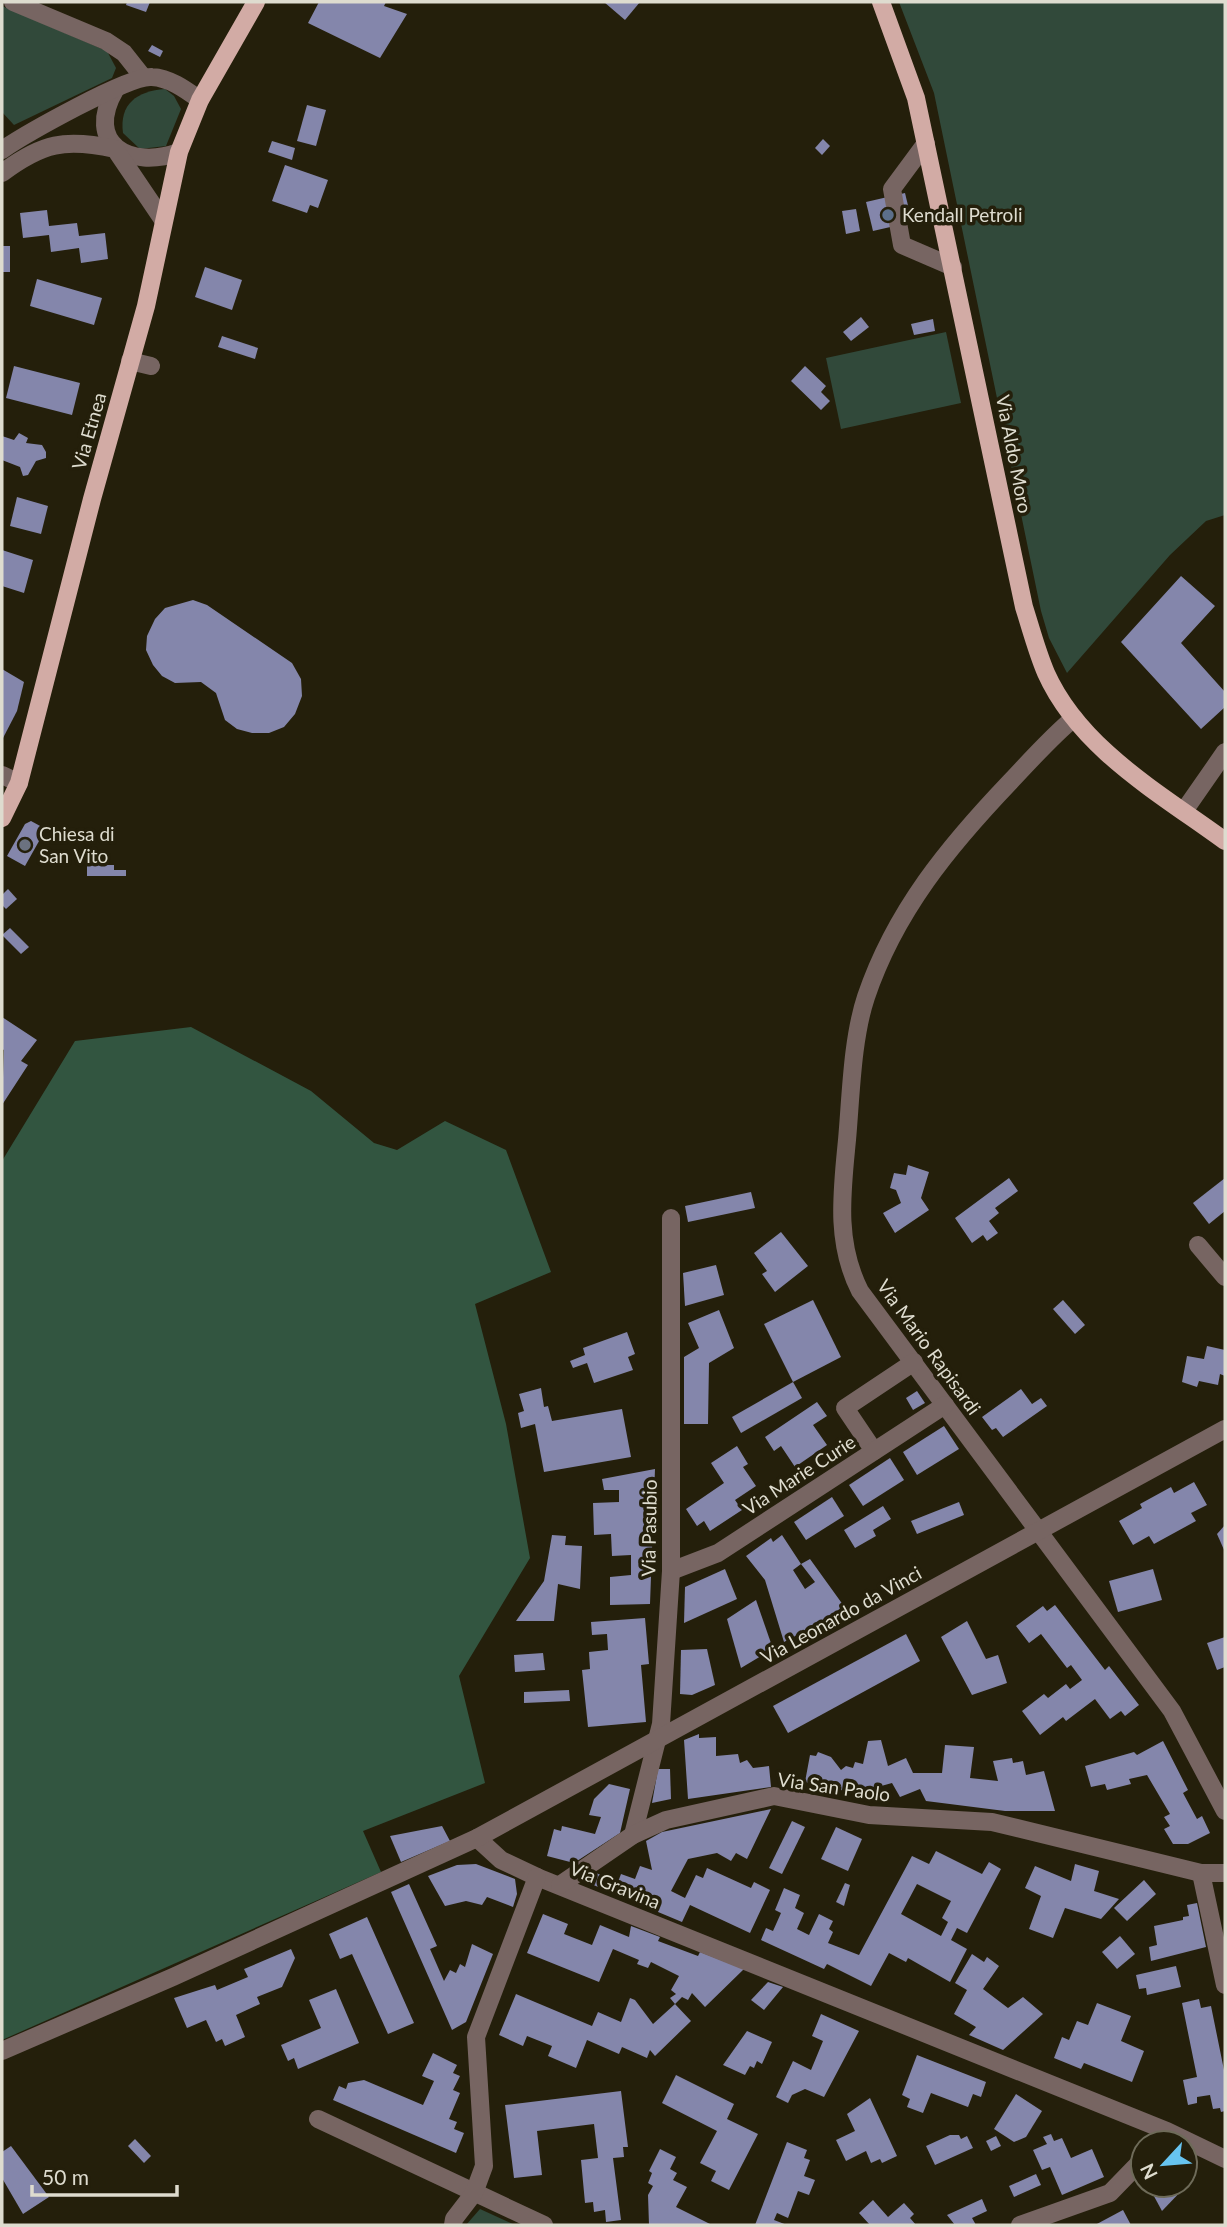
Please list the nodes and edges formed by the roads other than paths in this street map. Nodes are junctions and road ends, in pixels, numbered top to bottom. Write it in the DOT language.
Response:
graph roads {
  1 [pos="13,2"];
  2 [pos="256,2"];
  3 [pos="881,2"];
  4 [pos="143,77"];
  5 [pos="115,90"];
  6 [pos="200,100"];
  7 [pos="926,143"];
  8 [pos="115,149"];
  9 [pos="2,150"];
  10 [pos="179,152"];
  11 [pos="2,173"];
  12 [pos="163,220"];
  13 [pos="953,267"];
  14 [pos="130,361"];
  15 [pos="151,366"];
  16 [pos="1074,718"];
  17 [pos="1225,752"];
  18 [pos="2,775"];
  19 [pos="19,783"];
  20 [pos="1184,811"];
  21 [pos="2,818"];
  22 [pos="1225,841"];
  23 [pos="671,1218"];
  24 [pos="1198,1245"];
  25 [pos="1225,1277"];
  26 [pos="914,1362"];
  27 [pos="945,1405"];
  28 [pos="1225,1429"];
  29 [pos="874,1451"];
  30 [pos="1036,1532"];
  31 [pos="671,1571"];
  32 [pos="654,1742"];
  33 [pos="1225,1811"];
  34 [pos="633,1836"];
  35 [pos="477,1838"];
  36 [pos="1201,1873"];
  37 [pos="1225,1873"];
  38 [pos="537,1877"];
  39 [pos="560,1885"];
  40 [pos="1225,1985"];
  41 [pos="2,2051"];
  42 [pos="318,2119"];
  43 [pos="1143,2129"];
  44 [pos="1199,2150"];
  45 [pos="1225,2159"];
  46 [pos="1129,2173"];
  47 [pos="474,2193"];
  48 [pos="1059,2220"];
  49 [pos="453,2225"];
  50 [pos="544,2225"];
  51 [pos="1020,2225"];
  1 -- 4 [label="street"];
  2 -- 6 [label="main road, Via Etnea"];
  3 -- 7 [label="main road, Via Aldo Moro"];
  4 -- 5 [label="street"];
  4 -- 6 [label="street"];
  5 -- 8 [label="street"];
  5 -- 9 [label="street"];
  6 -- 10 [label="main road, Via Etnea"];
  7 -- 13 [label="main road, Via Aldo Moro"];
  7 -- 13 [label="street"];
  8 -- 10 [label="street"];
  8 -- 11 [label="street"];
  8 -- 12 [label="street"];
  10 -- 12 [label="main road, Via Etnea"];
  12 -- 14 [label="main road, Via Etnea"];
  13 -- 16 [label="main road, Via Aldo Moro"];
  14 -- 15 [label="street"];
  14 -- 19 [label="main road, Via Etnea"];
  16 -- 20 [label="main road, Via Aldo Moro"];
  16 -- 26 [label="street, Via Mario Rapisardi"];
  17 -- 20 [label="street"];
  18 -- 19 [label="street"];
  19 -- 21 [label="main road, Via Etnea"];
  20 -- 22 [label="main road, Via Aldo Moro"];
  23 -- 31 [label="street, Via Pasubio"];
  24 -- 25 [label="street"];
  26 -- 27 [label="street, Via Mario Rapisardi"];
  26 -- 29 [label="street"];
  27 -- 29 [label="street, Via Marie Curie"];
  27 -- 30 [label="street, Via Mario Rapisardi"];
  28 -- 30 [label="street, Via Leonardo da Vinci"];
  29 -- 31 [label="street, Via Marie Curie"];
  30 -- 32 [label="street, Via Leonardo da Vinci"];
  30 -- 33 [label="street, Via Mario Rapisardi"];
  31 -- 32 [label="street, Via Pasubio"];
  32 -- 34 [label="street, Via Pasubio"];
  32 -- 35 [label="street, Via Leonardo da Vinci"];
  34 -- 36 [label="street, Via San Paolo"];
  34 -- 39 [label="street, Via San Paolo"];
  35 -- 38 [label="street, Via Gravina"];
  35 -- 41 [label="street"];
  36 -- 37 [label="street, Via San Paolo"];
  36 -- 40 [label="street"];
  38 -- 39 [label="street, Via Gravina"];
  38 -- 47 [label="street"];
  39 -- 43 [label="street, Via Gravina"];
  42 -- 47 [label="street"];
  44 -- 45 [label="street, Via Gravina"];
  46 -- 48 [label="street"];
  47 -- 49 [label="street"];
  47 -- 50 [label="street"];
  48 -- 51 [label="street"];
}
